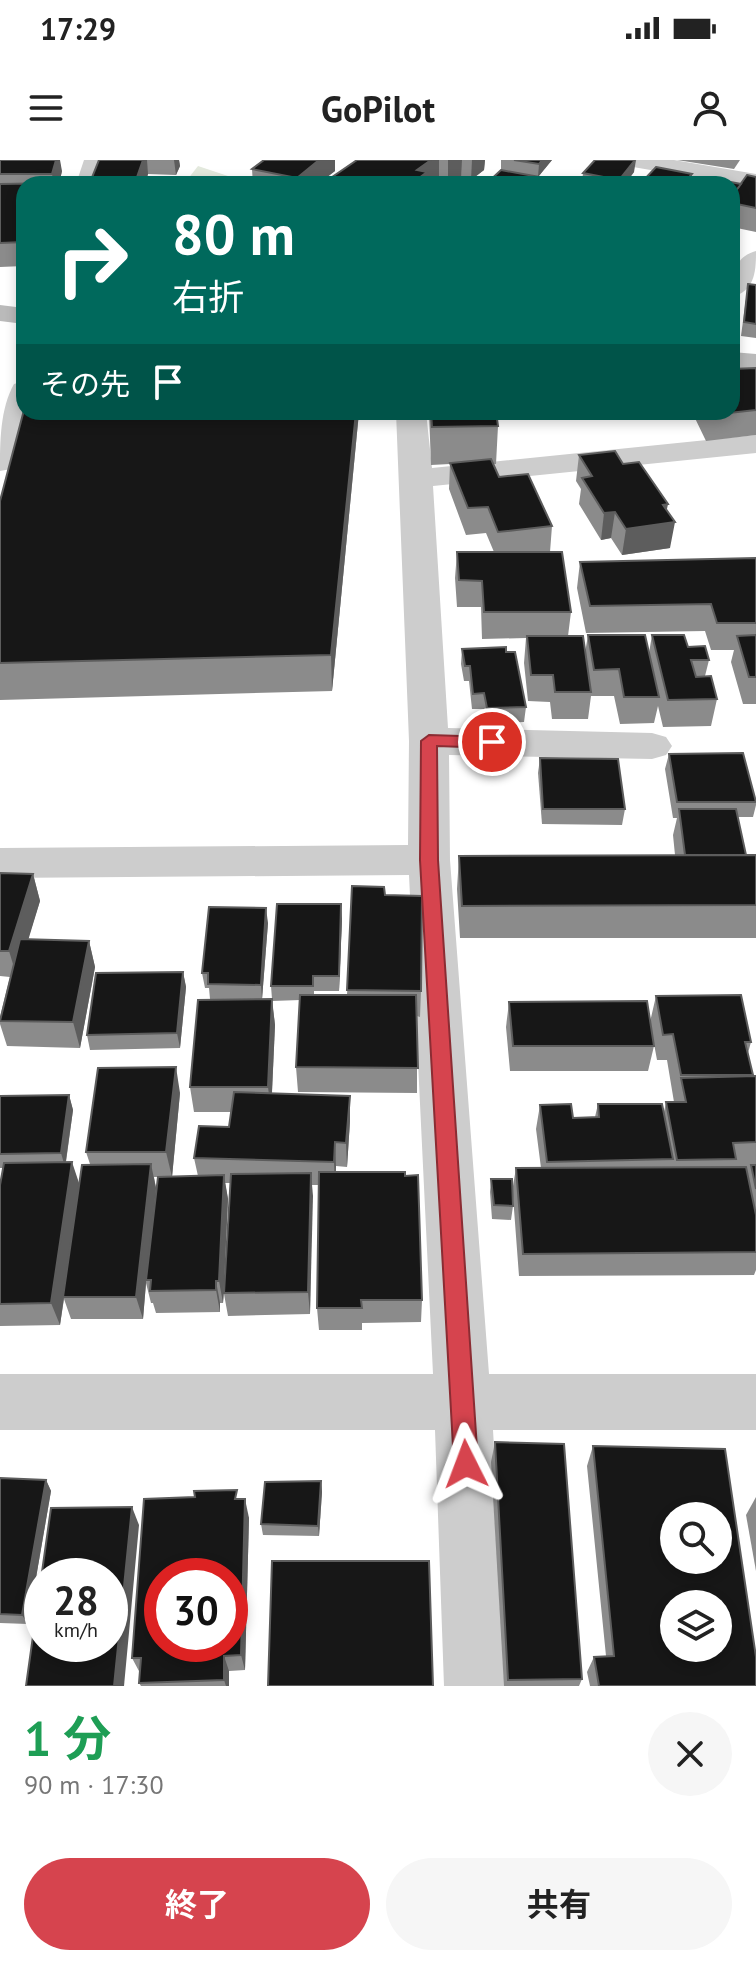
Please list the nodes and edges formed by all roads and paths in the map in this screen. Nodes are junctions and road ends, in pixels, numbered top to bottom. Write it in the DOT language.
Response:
graph roads {
  1 [pos="633,160"];
  2 [pos="752,174"];
  3 [pos="756,259"];
  4 [pos="740,279"];
  5 [pos="16,414"];
  6 [pos="412,420"];
  7 [pos="756,444"];
  8 [pos="0,462"];
  9 [pos="417,479"];
  10 [pos="429,741"];
  11 [pos="652,746"];
  12 [pos="429,860"];
  13 [pos="0,863"];
  14 [pos="463,1401"];
  15 [pos="0,1402"];
  16 [pos="756,1402"];
  17 [pos="476,1686"];
  1 -- 2 [label="street"];
  3 -- 4 [label="street"];
  5 -- 8 [label="street"];
  6 -- 9 [label="street"];
  7 -- 9 [label="street"];
  9 -- 10 [label="street"];
  10 -- 11 [label="street"];
  10 -- 12 [label="street"];
  12 -- 13 [label="street"];
  12 -- 14 [label="street"];
  14 -- 15 [label="street"];
  14 -- 16 [label="street"];
  14 -- 17 [label="street"];
}
